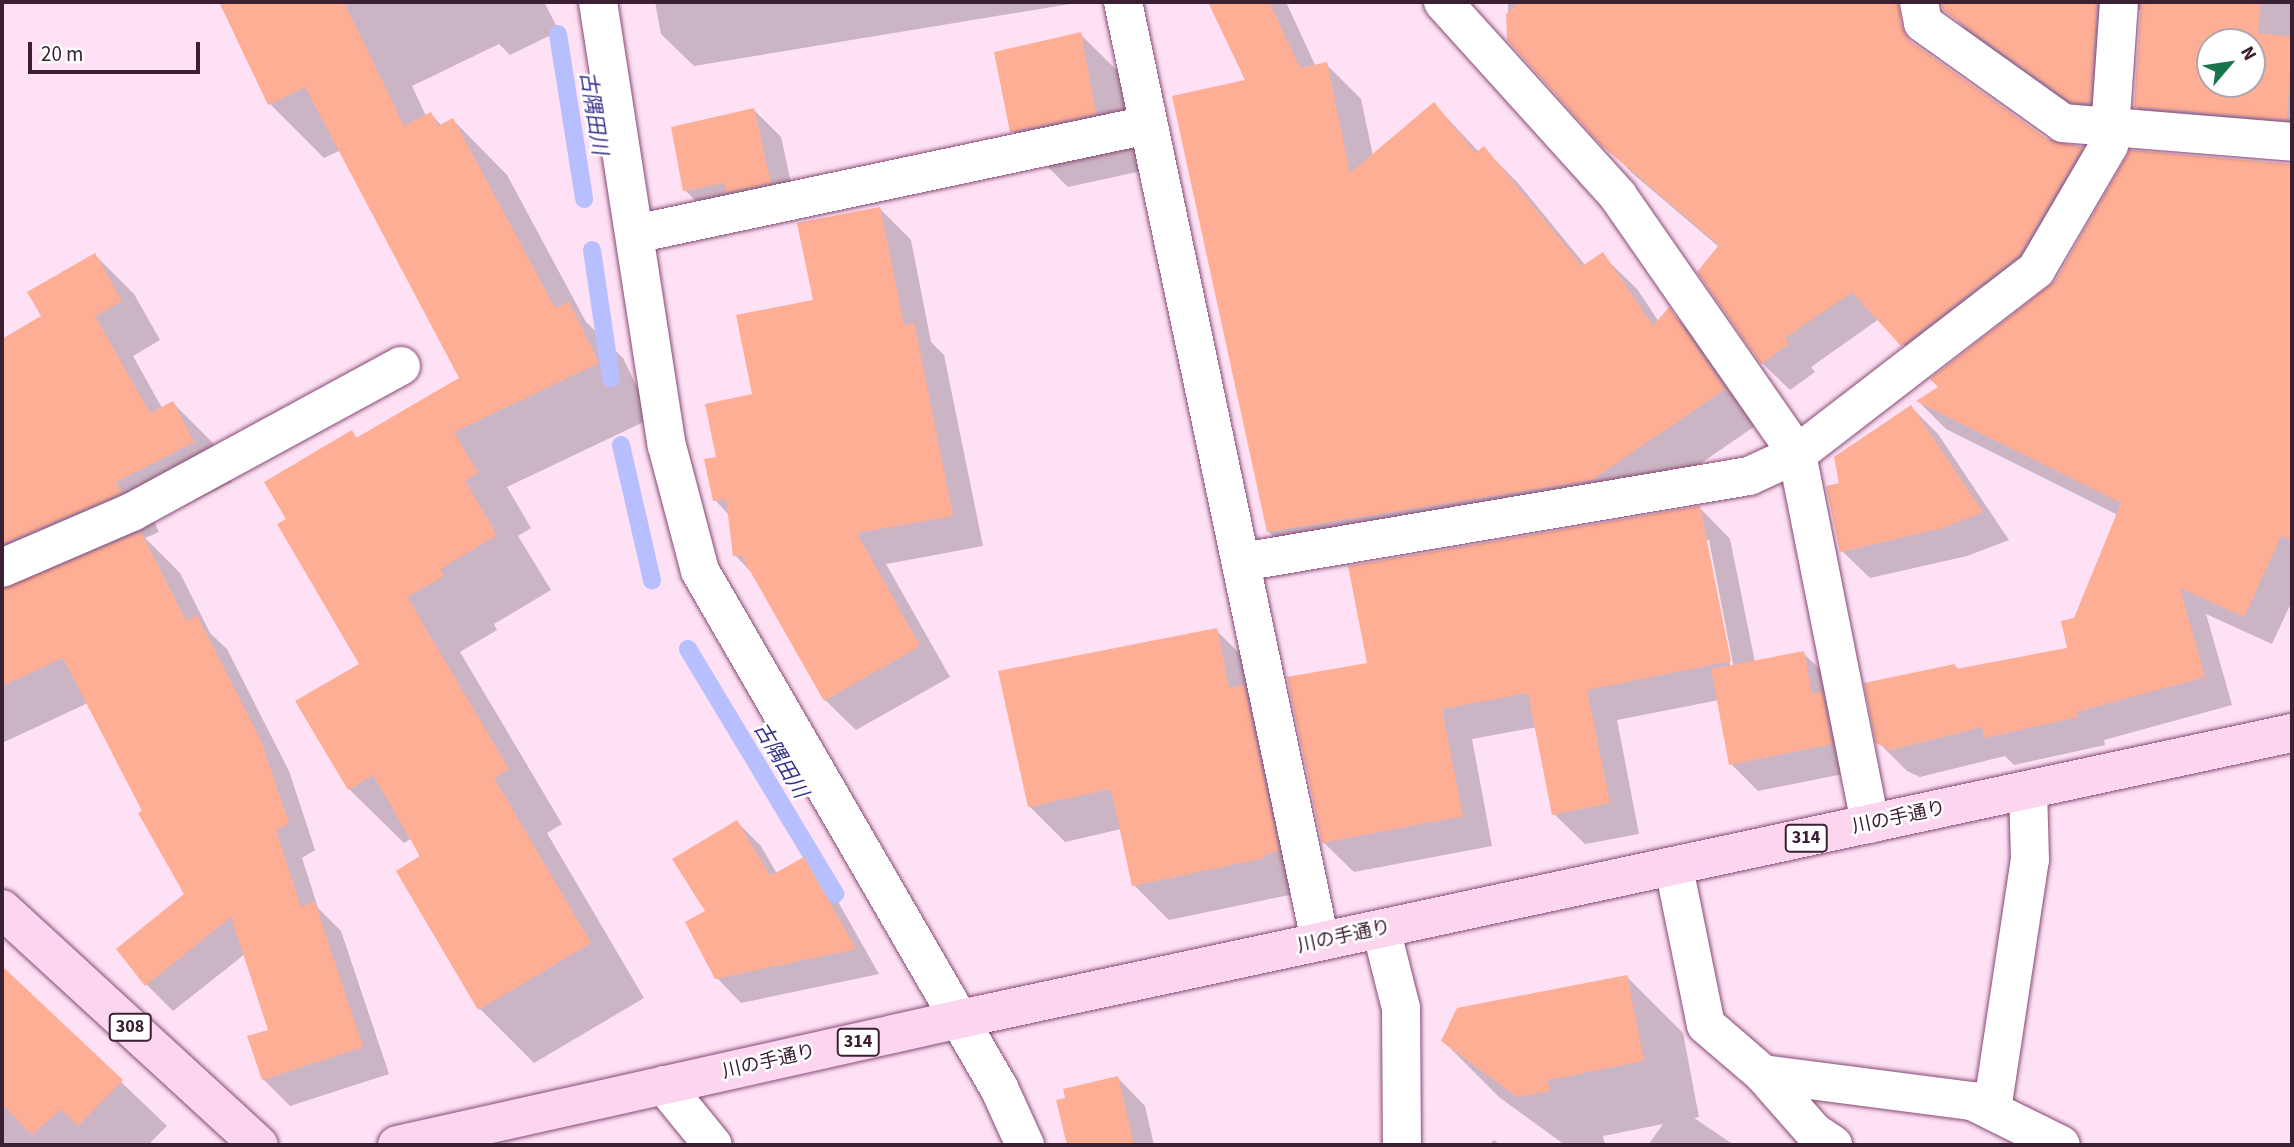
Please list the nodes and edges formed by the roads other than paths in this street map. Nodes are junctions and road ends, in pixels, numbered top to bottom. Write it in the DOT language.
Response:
graph roads {
  1 [pos="598,2"];
  2 [pos="1123,2"];
  3 [pos="1919,2"];
  4 [pos="2119,2"];
  5 [pos="1462,8"];
  6 [pos="1148,125"];
  7 [pos="2110,125"];
  8 [pos="2292,142"];
  9 [pos="635,234"];
  10 [pos="401,366"];
  11 [pos="1797,454"];
  12 [pos="1242,562"];
  13 [pos="2,568"];
  14 [pos="2292,733"];
  15 [pos="2028,790"];
  16 [pos="1870,824"];
  17 [pos="1674,867"];
  18 [pos="2,909"];
  19 [pos="1381,929"];
  20 [pos="1320,942"];
  21 [pos="960,1019"];
  22 [pos="1763,1074"];
  23 [pos="663,1086"];
  24 [pos="1992,1110"];
  25 [pos="258,1145"];
  26 [pos="397,1145"];
  27 [pos="713,1145"];
  28 [pos="1025,1145"];
  29 [pos="1402,1145"];
  30 [pos="1833,1145"];
  31 [pos="2061,1145"];
  1 -- 9 [label="street"];
  2 -- 6 [label="street"];
  3 -- 7 [label="street"];
  4 -- 7 [label="street"];
  5 -- 11 [label="street"];
  6 -- 9 [label="street"];
  6 -- 12 [label="street"];
  7 -- 8 [label="street"];
  7 -- 11 [label="street"];
  9 -- 21 [label="street"];
  10 -- 13 [label="street"];
  11 -- 12 [label="street"];
  11 -- 16 [label="street"];
  12 -- 20 [label="street"];
  14 -- 15 [label="main road, 川の手通り / 314"];
  15 -- 16 [label="main road, 川の手通り / 314"];
  15 -- 24 [label="street"];
  16 -- 17 [label="main road, 川の手通り / 314"];
  17 -- 19 [label="main road, 川の手通り / 314"];
  17 -- 22 [label="street"];
  18 -- 25 [label="main road, 308"];
  19 -- 20 [label="main road, 川の手通り / 314"];
  19 -- 29 [label="street"];
  20 -- 21 [label="main road, 川の手通り / 314"];
  21 -- 23 [label="main road, 川の手通り / 314"];
  21 -- 28 [label="street"];
  22 -- 24 [label="street"];
  22 -- 30 [label="street"];
  23 -- 26 [label="main road, 川の手通り / 314"];
  23 -- 27 [label="street"];
  24 -- 31 [label="street"];
}
